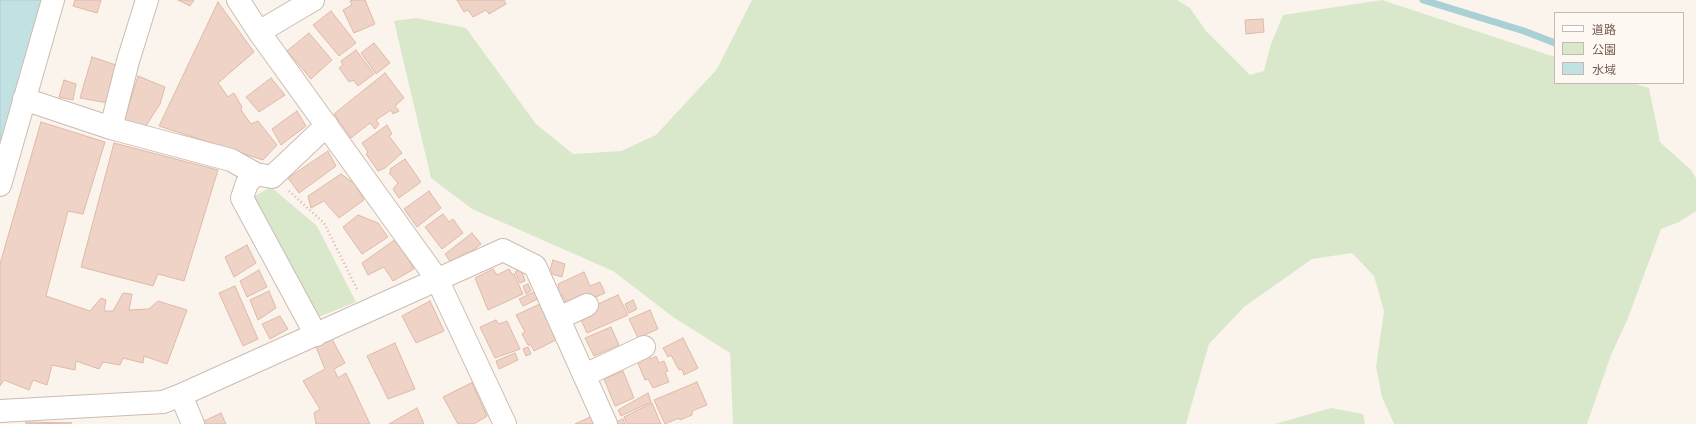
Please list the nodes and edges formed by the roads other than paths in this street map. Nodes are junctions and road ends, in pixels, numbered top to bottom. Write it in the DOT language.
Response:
graph roads {
  1 [pos="54,0"];
  2 [pos="147,0"];
  3 [pos="238,0"];
  4 [pos="313,0"];
  5 [pos="259,32"];
  6 [pos="24,99"];
  7 [pos="327,125"];
  8 [pos="111,128"];
  9 [pos="264,176"];
  10 [pos="0,185"];
  11 [pos="437,279"];
  12 [pos="587,305"];
  13 [pos="559,318"];
  14 [pos="316,334"];
  15 [pos="644,347"];
  16 [pos="584,375"];
  17 [pos="181,395"];
  18 [pos="0,411"];
  19 [pos="193,424"];
  20 [pos="505,424"];
  21 [pos="606,424"];
  1 -- 6 [label="street"];
  2 -- 8 [label="street"];
  3 -- 5 [label="street"];
  4 -- 5 [label="street"];
  5 -- 7 [label="street"];
  6 -- 8 [label="street"];
  6 -- 10 [label="street"];
  7 -- 9 [label="street"];
  7 -- 11 [label="street"];
  8 -- 9 [label="street"];
  9 -- 14 [label="street"];
  11 -- 13 [label="street"];
  11 -- 14 [label="street"];
  11 -- 20 [label="street"];
  12 -- 13 [label="street"];
  13 -- 16 [label="street"];
  14 -- 17 [label="street"];
  15 -- 16 [label="street"];
  16 -- 21 [label="street"];
  17 -- 18 [label="street"];
  17 -- 19 [label="street"];
}
